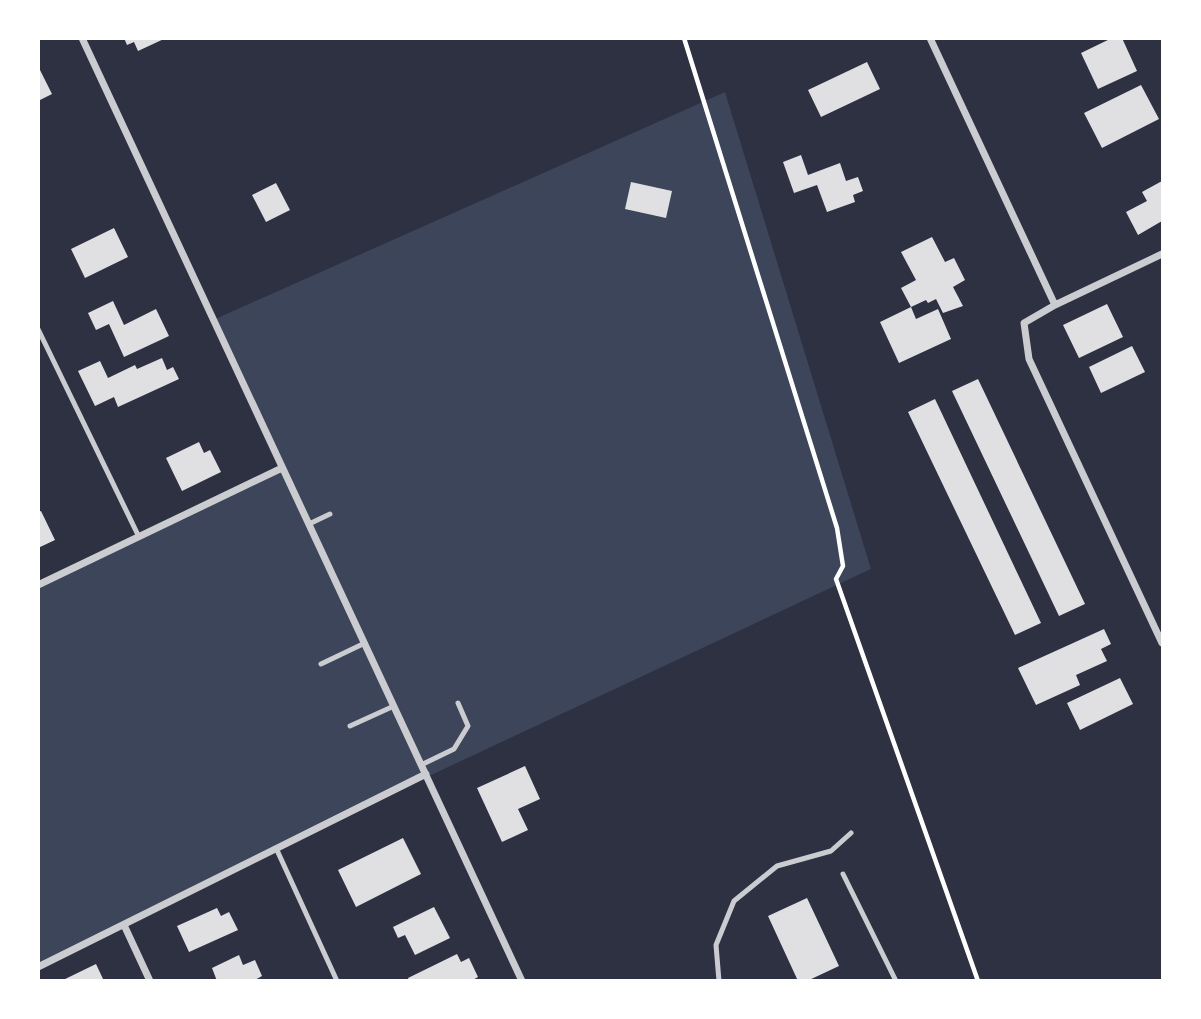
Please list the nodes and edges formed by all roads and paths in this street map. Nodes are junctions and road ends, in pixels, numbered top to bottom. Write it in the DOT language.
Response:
graph roads {
  1 [pos="82,38"];
  2 [pos="684,38"];
  3 [pos="930,38"];
  4 [pos="1163,254"];
  5 [pos="1055,304"];
  6 [pos="38,329"];
  7 [pos="282,468"];
  8 [pos="330,514"];
  9 [pos="309,524"];
  10 [pos="139,538"];
  11 [pos="38,585"];
  12 [pos="365,643"];
  13 [pos="1163,643"];
  14 [pos="321,664"];
  15 [pos="458,703"];
  16 [pos="394,706"];
  17 [pos="350,726"];
  18 [pos="421,765"];
  19 [pos="426,775"];
  20 [pos="851,833"];
  21 [pos="276,848"];
  22 [pos="843,874"];
  23 [pos="124,925"];
  24 [pos="38,967"];
  25 [pos="150,981"];
  26 [pos="337,981"];
  27 [pos="522,981"];
  28 [pos="719,981"];
  29 [pos="896,981"];
  30 [pos="978,981"];
  1 -- 7 [label="street"];
  2 -- 30 [label="path"];
  3 -- 5 [label="street"];
  4 -- 5 [label="street"];
  5 -- 13 [label="street"];
  6 -- 10 [label="lane"];
  7 -- 9 [label="street"];
  7 -- 10 [label="street"];
  8 -- 9 [label="lane"];
  9 -- 12 [label="street"];
  10 -- 11 [label="street"];
  12 -- 14 [label="lane"];
  12 -- 16 [label="street"];
  15 -- 18 [label="lane"];
  16 -- 17 [label="lane"];
  16 -- 18 [label="street"];
  18 -- 19 [label="street"];
  19 -- 21 [label="street"];
  19 -- 27 [label="street"];
  20 -- 28 [label="lane"];
  21 -- 23 [label="street"];
  21 -- 26 [label="lane"];
  22 -- 29 [label="lane"];
  23 -- 24 [label="street"];
  23 -- 25 [label="street"];
}
